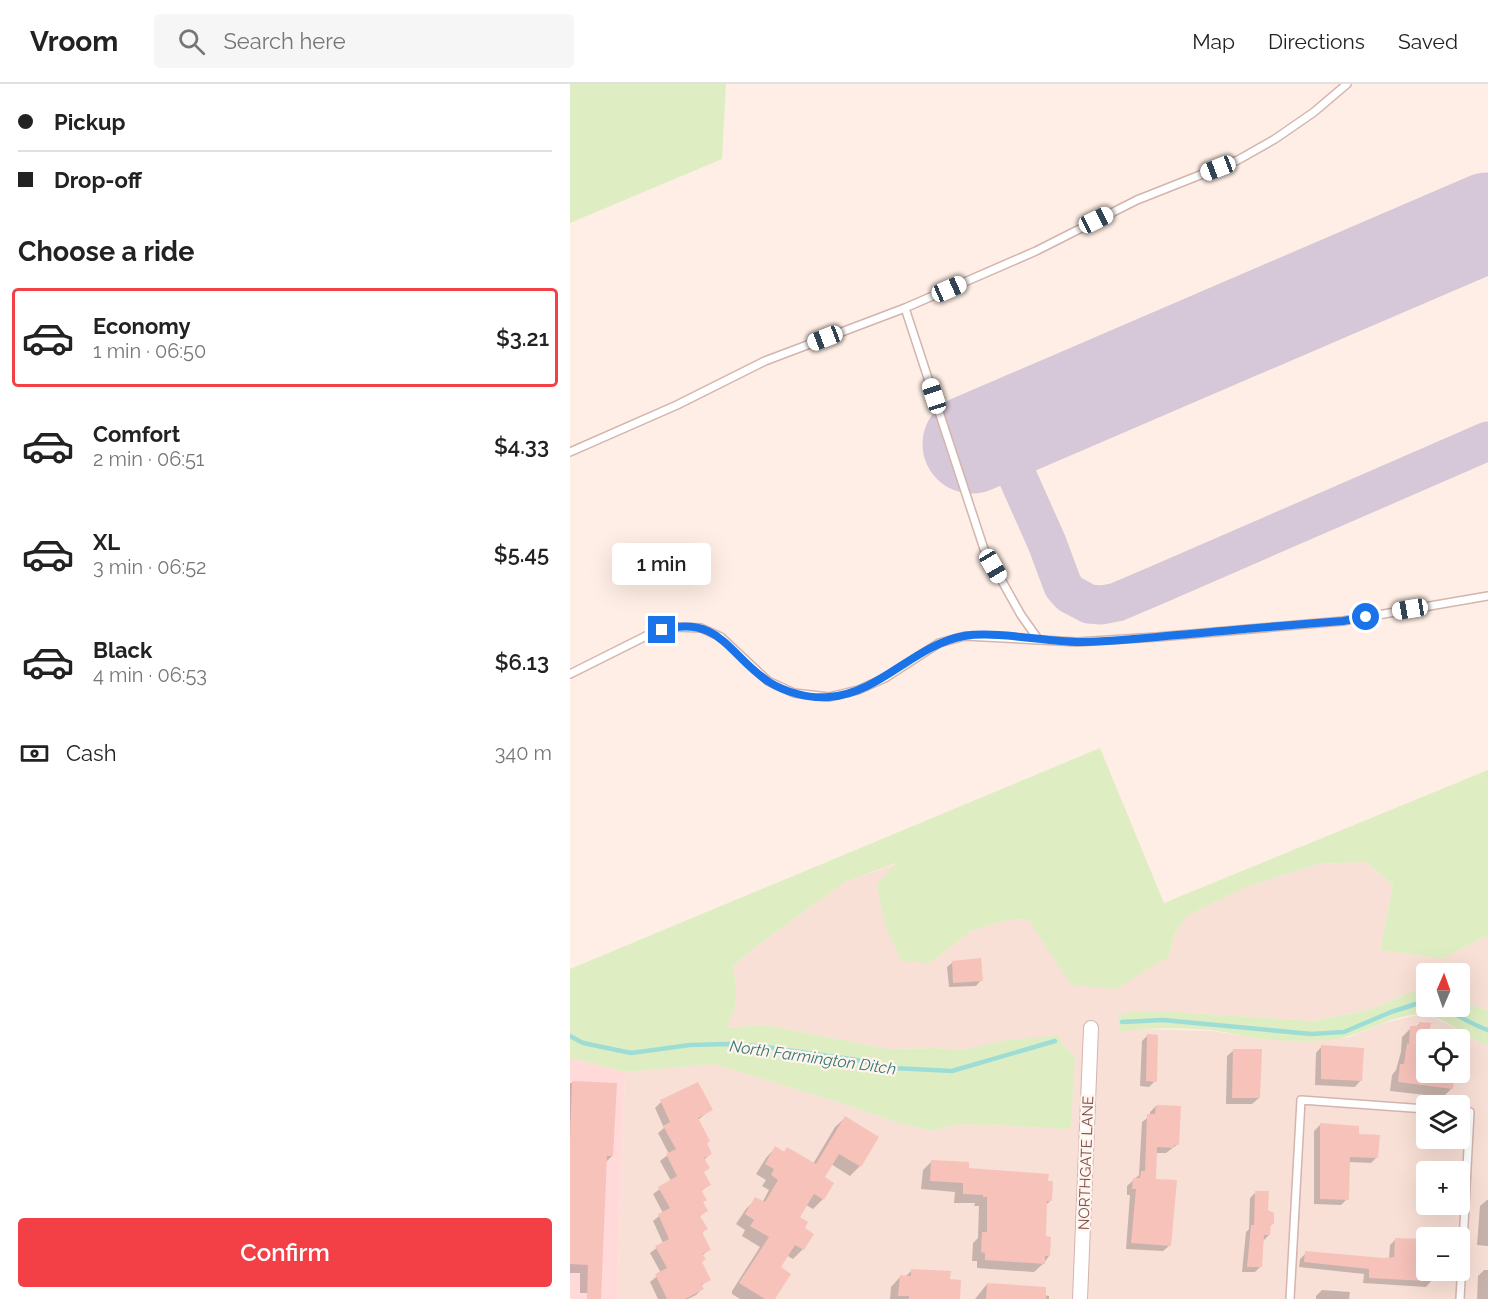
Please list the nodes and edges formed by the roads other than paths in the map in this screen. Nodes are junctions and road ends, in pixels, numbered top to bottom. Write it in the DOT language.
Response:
graph roads {
  1 [pos="1347,84"];
  2 [pos="905,308"];
  3 [pos="570,452"];
  4 [pos="1488,596"];
  5 [pos="1038,639"];
  6 [pos="570,674"];
  7 [pos="1091,1028"];
  8 [pos="1416,1108"];
  9 [pos="1468,1149"];
  10 [pos="1080,1299"];
  11 [pos="1290,1299"];
  12 [pos="1460,1299"];
  1 -- 2 [label="lane"];
  2 -- 3 [label="lane"];
  2 -- 5 [label="lane"];
  4 -- 5 [label="lane"];
  5 -- 6 [label="lane"];
  7 -- 10 [label="street, NORTHGATE LANE"];
  8 -- 11 [label="lane"];
  9 -- 12 [label="lane"];
}
